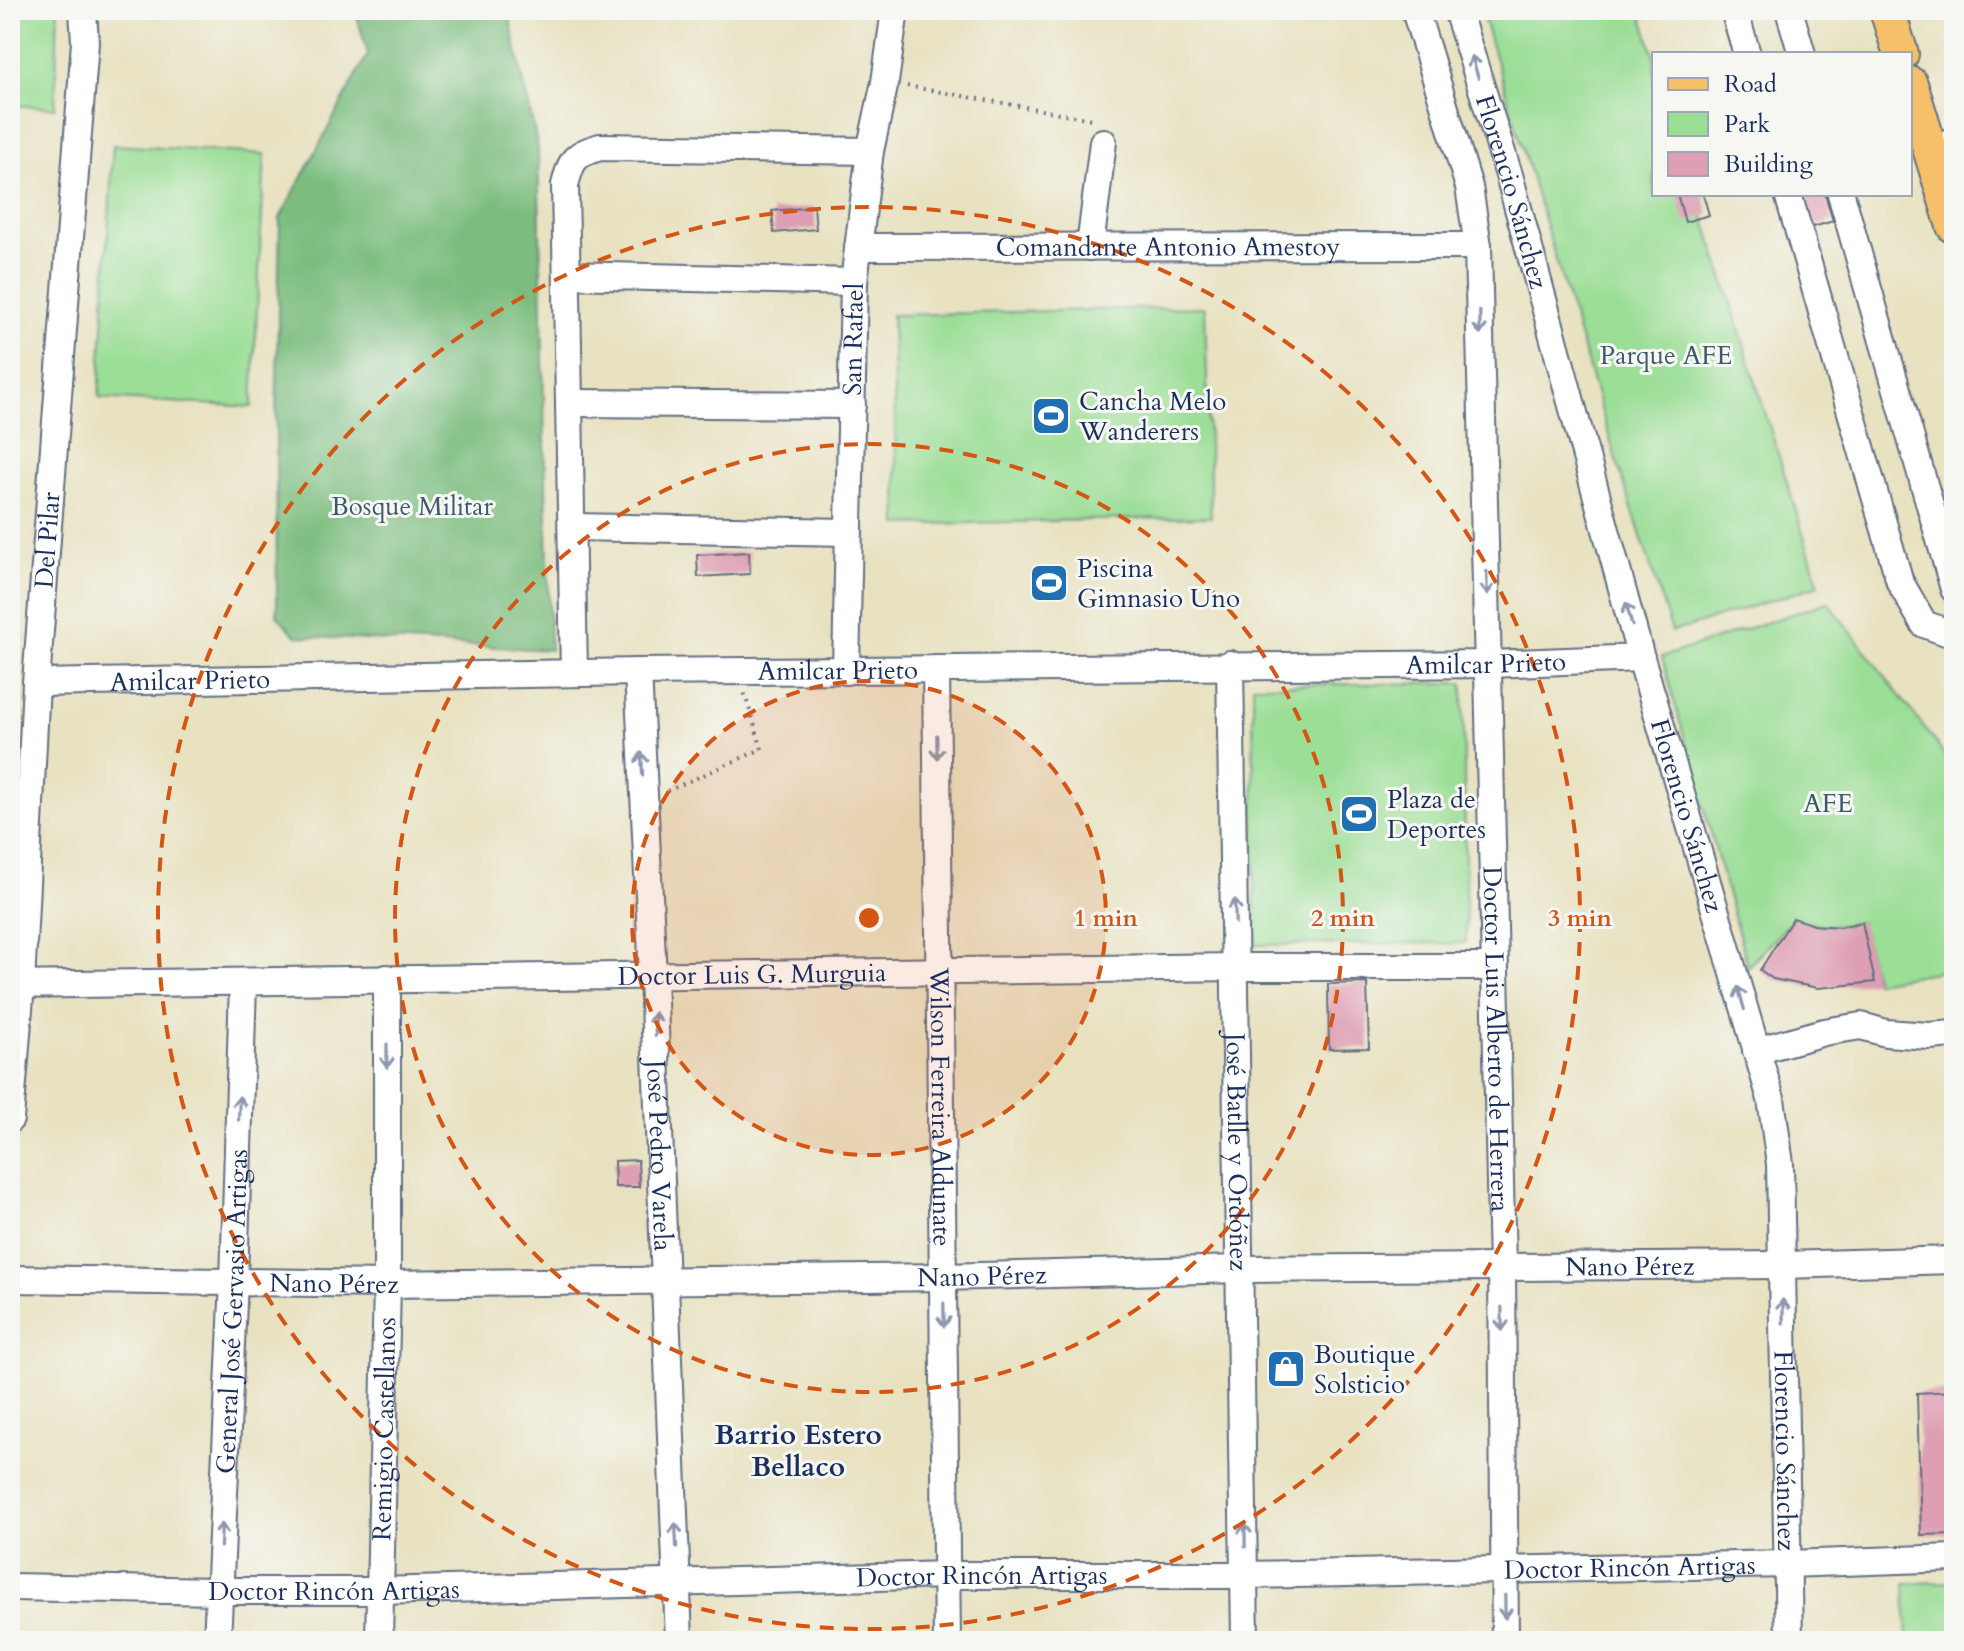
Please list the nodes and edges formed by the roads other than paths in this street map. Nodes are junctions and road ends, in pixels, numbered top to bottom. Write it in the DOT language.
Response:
graph roads {
  1 [pos="83,10"];
  2 [pos="895,10"];
  3 [pos="1415,10"];
  4 [pos="1457,10"];
  5 [pos="1734,10"];
  6 [pos="1789,10"];
  7 [pos="1887,10"];
  8 [pos="1746,52"];
  9 [pos="1801,52"];
  10 [pos="1900,52"];
  11 [pos="1912,88"];
  12 [pos="1103,142"];
  13 [pos="1943,147"];
  14 [pos="870,151"];
  15 [pos="1509,175"];
  16 [pos="1469,187"];
  17 [pos="1789,196"];
  18 [pos="1842,196"];
  19 [pos="1954,226"];
  20 [pos="1478,246"];
  21 [pos="858,247"];
  22 [pos="1090,247"];
  23 [pos="567,275"];
  24 [pos="854,282"];
  25 [pos="569,403"];
  26 [pos="852,405"];
  27 [pos="572,527"];
  28 [pos="849,532"];
  29 [pos="1954,589"];
  30 [pos="1954,635"];
  31 [pos="1641,658"];
  32 [pos="1230,664"];
  33 [pos="1489,664"];
  34 [pos="936,669"];
  35 [pos="846,671"];
  36 [pos="638,672"];
  37 [pos="574,673"];
  38 [pos="36,683"];
  39 [pos="22,743"];
  40 [pos="20,805"];
  41 [pos="1236,967"];
  42 [pos="1494,967"];
  43 [pos="941,971"];
  44 [pos="653,977"];
  45 [pos="387,978"];
  46 [pos="243,983"];
  47 [pos="15,985"];
  48 [pos="1954,1034"];
  49 [pos="1756,1051"];
  50 [pos="10,1119"];
  51 [pos="1954,1260"];
  52 [pos="1783,1265"];
  53 [pos="1502,1267"];
  54 [pos="1240,1269"];
  55 [pos="943,1277"];
  56 [pos="10,1279"];
  57 [pos="664,1279"];
  58 [pos="234,1281"];
  59 [pos="387,1284"];
  60 [pos="1954,1558"];
  61 [pos="1788,1564"];
  62 [pos="1505,1568"];
  63 [pos="947,1575"];
  64 [pos="1246,1575"];
  65 [pos="678,1582"];
  66 [pos="10,1587"];
  67 [pos="218,1591"];
  68 [pos="378,1591"];
  69 [pos="217,1641"];
  70 [pos="379,1641"];
  71 [pos="679,1641"];
  72 [pos="947,1641"];
  73 [pos="1245,1641"];
  74 [pos="1505,1641"];
  75 [pos="1789,1641"];
  1 -- 38 [label="street, Del Pilar"];
  2 -- 14 [label="street, San Rafael"];
  3 -- 16 [label="street, Florencio Sánchez"];
  15 -- 4 [label="street, Florencio Sánchez, one-way"];
  5 -- 8 [label="street"];
  6 -- 9 [label="street"];
  7 -- 10 [label="main road"];
  11 -- 13 [label="main road"];
  12 -- 22 [label="street"];
  13 -- 19 [label="main road"];
  14 -- 21 [label="street, San Rafael"];
  14 -- 23 [label="street"];
  15 -- 16 [label="street"];
  31 -- 15 [label="street, Florencio Sánchez, one-way"];
  16 -- 20 [label="street, Florencio Sánchez"];
  17 -- 30 [label="street"];
  18 -- 29 [label="street"];
  20 -- 22 [label="street, Comandante Antonio Amestoy"];
  20 -- 33 [label="street, Doctor Luis Alberto de Herrera, one-way"];
  21 -- 22 [label="street, Comandante Antonio Amestoy"];
  21 -- 24 [label="street, San Rafael"];
  23 -- 24 [label="street"];
  23 -- 25 [label="street"];
  24 -- 26 [label="street, San Rafael"];
  25 -- 26 [label="street"];
  25 -- 27 [label="street"];
  26 -- 28 [label="street, San Rafael"];
  27 -- 28 [label="street"];
  27 -- 37 [label="street"];
  28 -- 35 [label="street, San Rafael"];
  31 -- 33 [label="street, Amilcar Prieto"];
  49 -- 31 [label="street, Florencio Sánchez, one-way"];
  32 -- 33 [label="street, Amilcar Prieto"];
  32 -- 34 [label="street, Amilcar Prieto"];
  41 -- 32 [label="street, José Batlle y Ordóñez, one-way"];
  33 -- 42 [label="street, Doctor Luis Alberto de Herrera"];
  34 -- 35 [label="street, Amilcar Prieto"];
  34 -- 43 [label="street, Wilson Ferreira Aldunate, one-way"];
  35 -- 36 [label="street, Amilcar Prieto"];
  36 -- 37 [label="street, Amilcar Prieto"];
  44 -- 36 [label="street, José Pedro Varela, one-way"];
  37 -- 38 [label="street, Amilcar Prieto"];
  38 -- 39 [label="street, Del Pilar"];
  39 -- 40 [label="street, Del Pilar"];
  40 -- 47 [label="street, Del Pilar"];
  41 -- 42 [label="street, Doctor Luis G. Murguia"];
  41 -- 43 [label="street, Doctor Luis G. Murguia"];
  41 -- 54 [label="street, José Batlle y Ordóñez"];
  42 -- 53 [label="street, Doctor Luis Alberto de Herrera"];
  43 -- 44 [label="street, Doctor Luis G. Murguia"];
  43 -- 55 [label="street, Wilson Ferreira Aldunate"];
  44 -- 45 [label="street, Doctor Luis G. Murguia"];
  57 -- 44 [label="street, José Pedro Varela, one-way"];
  45 -- 46 [label="street, Doctor Luis G. Murguia"];
  45 -- 59 [label="street, Remigio Castellanos, one-way"];
  46 -- 47 [label="street, Doctor Luis G. Murguia"];
  58 -- 46 [label="street, General José Gervasio Artigas, one-way"];
  47 -- 50 [label="street, Del Pilar"];
  48 -- 49 [label="street"];
  49 -- 52 [label="street, Florencio Sánchez"];
  51 -- 52 [label="street, Nano Pérez"];
  52 -- 53 [label="street, Nano Pérez"];
  61 -- 52 [label="street, Florencio Sánchez, one-way"];
  53 -- 54 [label="street, Nano Pérez"];
  53 -- 62 [label="street, Doctor Luis Alberto de Herrera, one-way"];
  54 -- 55 [label="street, Nano Pérez"];
  64 -- 54 [label="street, José Batlle y Ordóñez, one-way"];
  55 -- 57 [label="street, Nano Pérez"];
  55 -- 63 [label="street, Wilson Ferreira Aldunate, one-way"];
  56 -- 58 [label="street, Nano Pérez"];
  57 -- 59 [label="street, Nano Pérez"];
  65 -- 57 [label="street, José Pedro Varela, one-way"];
  58 -- 59 [label="street, Nano Pérez"];
  67 -- 58 [label="street, General José Gervasio Artigas, one-way"];
  59 -- 68 [label="street, Remigio Castellanos"];
  60 -- 61 [label="street, Doctor Rincón Artigas"];
  61 -- 62 [label="street, Doctor Rincón Artigas"];
  61 -- 75 [label="street, Florencio Sánchez"];
  62 -- 64 [label="street, Doctor Rincón Artigas"];
  62 -- 74 [label="street, Doctor Luis Alberto de Herrera, one-way"];
  63 -- 64 [label="street, Doctor Rincón Artigas"];
  63 -- 65 [label="street, Doctor Rincón Artigas"];
  63 -- 72 [label="street, Wilson Ferreira Aldunate"];
  64 -- 73 [label="street, José Batlle y Ordóñez"];
  65 -- 68 [label="street, Doctor Rincón Artigas"];
  65 -- 71 [label="street, José Pedro Varela"];
  66 -- 67 [label="street, Doctor Rincón Artigas"];
  67 -- 68 [label="street, Doctor Rincón Artigas"];
  67 -- 69 [label="street, General José Gervasio Artigas"];
  68 -- 70 [label="street, Remigio Castellanos"];
}
